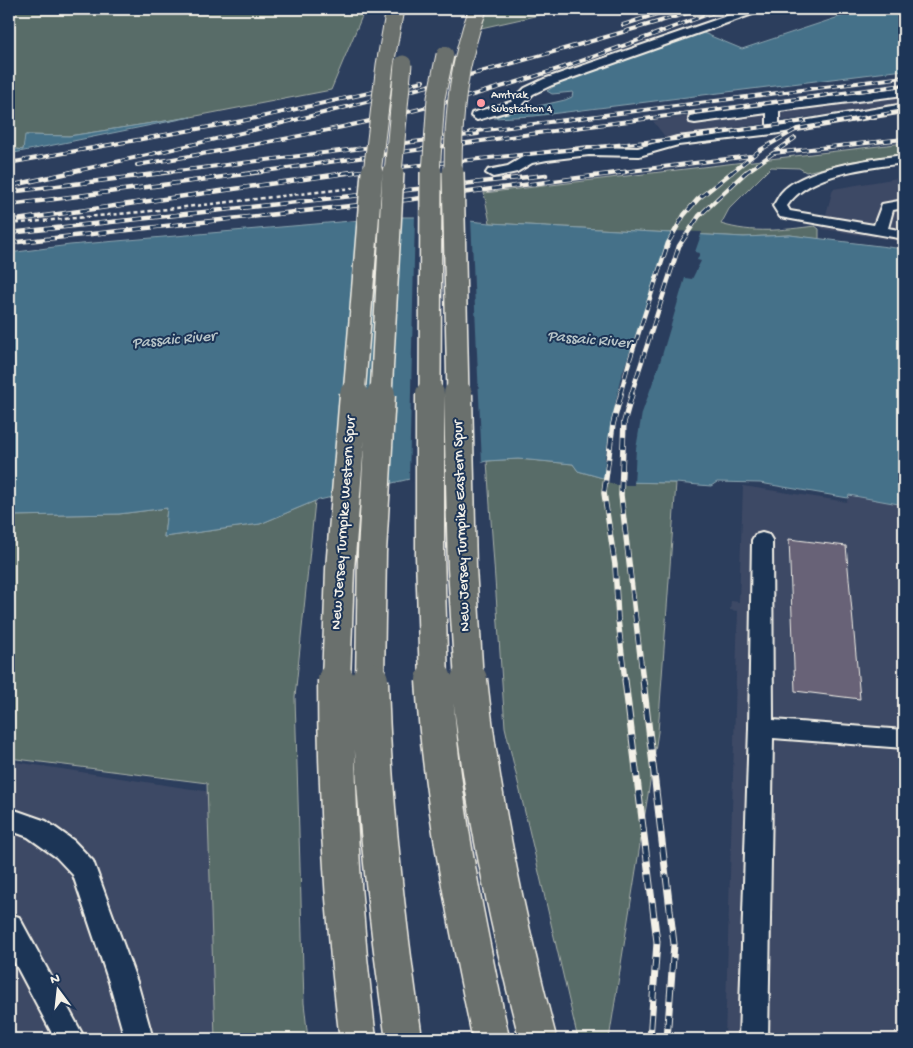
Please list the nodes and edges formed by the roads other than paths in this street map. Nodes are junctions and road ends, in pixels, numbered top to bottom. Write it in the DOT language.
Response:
graph roads {
  1 [pos="395,9"];
  2 [pos="412,9"];
  3 [pos="460,9"];
  4 [pos="478,9"];
  5 [pos="757,9"];
  6 [pos="904,91"];
  7 [pos="774,108"];
  8 [pos="904,108"];
  9 [pos="477,116"];
  10 [pos="695,119"];
  11 [pos="773,130"];
  12 [pos="904,159"];
  13 [pos="493,173"];
  14 [pos="904,204"];
  15 [pos="880,231"];
  16 [pos="904,235"];
  17 [pos="762,540"];
  18 [pos="761,728"];
  19 [pos="904,739"];
  20 [pos="9,819"];
  21 [pos="9,926"];
  22 [pos="71,1039"];
  23 [pos="139,1039"];
  24 [pos="358,1039"];
  25 [pos="404,1039"];
  26 [pos="491,1039"];
  27 [pos="538,1039"];
  28 [pos="753,1039"];
  1 -- 24 [label="highway, New Jersey Turnpike Western Spur, bridge"];
  2 -- 25 [label="highway, New Jersey Turnpike Western Spur, bridge"];
  3 -- 26 [label="highway, New Jersey Turnpike Eastern Spur, bridge"];
  4 -- 27 [label="highway, New Jersey Turnpike Eastern Spur, bridge"];
  5 -- 9 [label="lane"];
  6 -- 7 [label="lane"];
  7 -- 10 [label="lane"];
  7 -- 11 [label="lane"];
  8 -- 11 [label="lane"];
  11 -- 13 [label="lane"];
  12 -- 15 [label="lane"];
  14 -- 15 [label="lane"];
  15 -- 16 [label="lane"];
  17 -- 18 [label="lane"];
  18 -- 19 [label="lane"];
  18 -- 28 [label="lane"];
  20 -- 23 [label="lane"];
  21 -- 22 [label="lane"];
}
